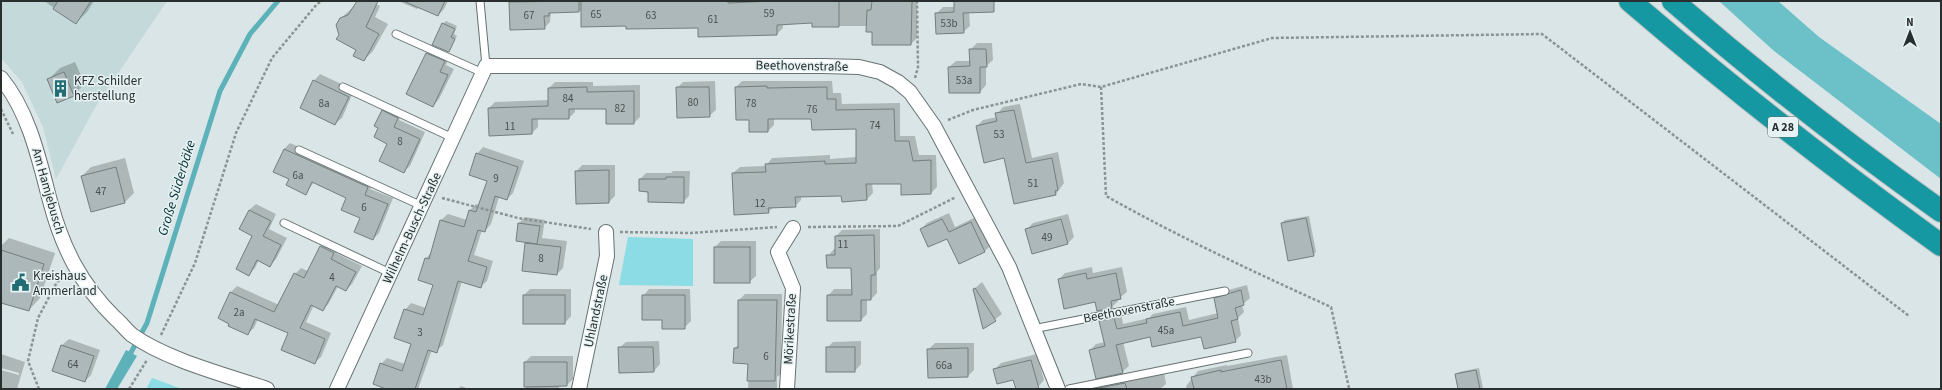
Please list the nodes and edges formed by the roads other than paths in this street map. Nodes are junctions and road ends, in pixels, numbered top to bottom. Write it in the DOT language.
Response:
graph roads {
  1 [pos="480,1"];
  2 [pos="1630,1"];
  3 [pos="1673,1"];
  4 [pos="396,34"];
  5 [pos="484,69"];
  6 [pos="1,78"];
  7 [pos="343,87"];
  8 [pos="453,138"];
  9 [pos="299,150"];
  10 [pos="422,206"];
  11 [pos="1941,211"];
  12 [pos="284,223"];
  13 [pos="793,228"];
  14 [pos="606,232"];
  15 [pos="1941,245"];
  16 [pos="390,273"];
  17 [pos="1225,291"];
  18 [pos="1033,329"];
  19 [pos="1248,354"];
  20 [pos="267,389"];
  21 [pos="337,389"];
  22 [pos="579,389"];
  23 [pos="787,389"];
  24 [pos="1058,389"];
  25 [pos="1069,389"];
  1 -- 5 [label="lane"];
  2 -- 15 [label="highway, A 28"];
  3 -- 11 [label="highway, A 28"];
  4 -- 5 [label="lane"];
  5 -- 8 [label="street, Wilhelm-Busch-Straße"];
  5 -- 18 [label="street, Beethovenstraße"];
  6 -- 20 [label="street, Am Hamjebusch"];
  7 -- 8 [label="lane"];
  8 -- 10 [label="street, Wilhelm-Busch-Straße"];
  9 -- 10 [label="lane"];
  10 -- 16 [label="street, Wilhelm-Busch-Straße"];
  12 -- 16 [label="lane"];
  13 -- 23 [label="street, Mörikestraße"];
  14 -- 22 [label="street, Uhlandstraße"];
  16 -- 21 [label="street, Wilhelm-Busch-Straße"];
  17 -- 18 [label="lane, Beethovenstraße"];
  18 -- 24 [label="street, Beethovenstraße"];
  19 -- 25 [label="lane"];
}
